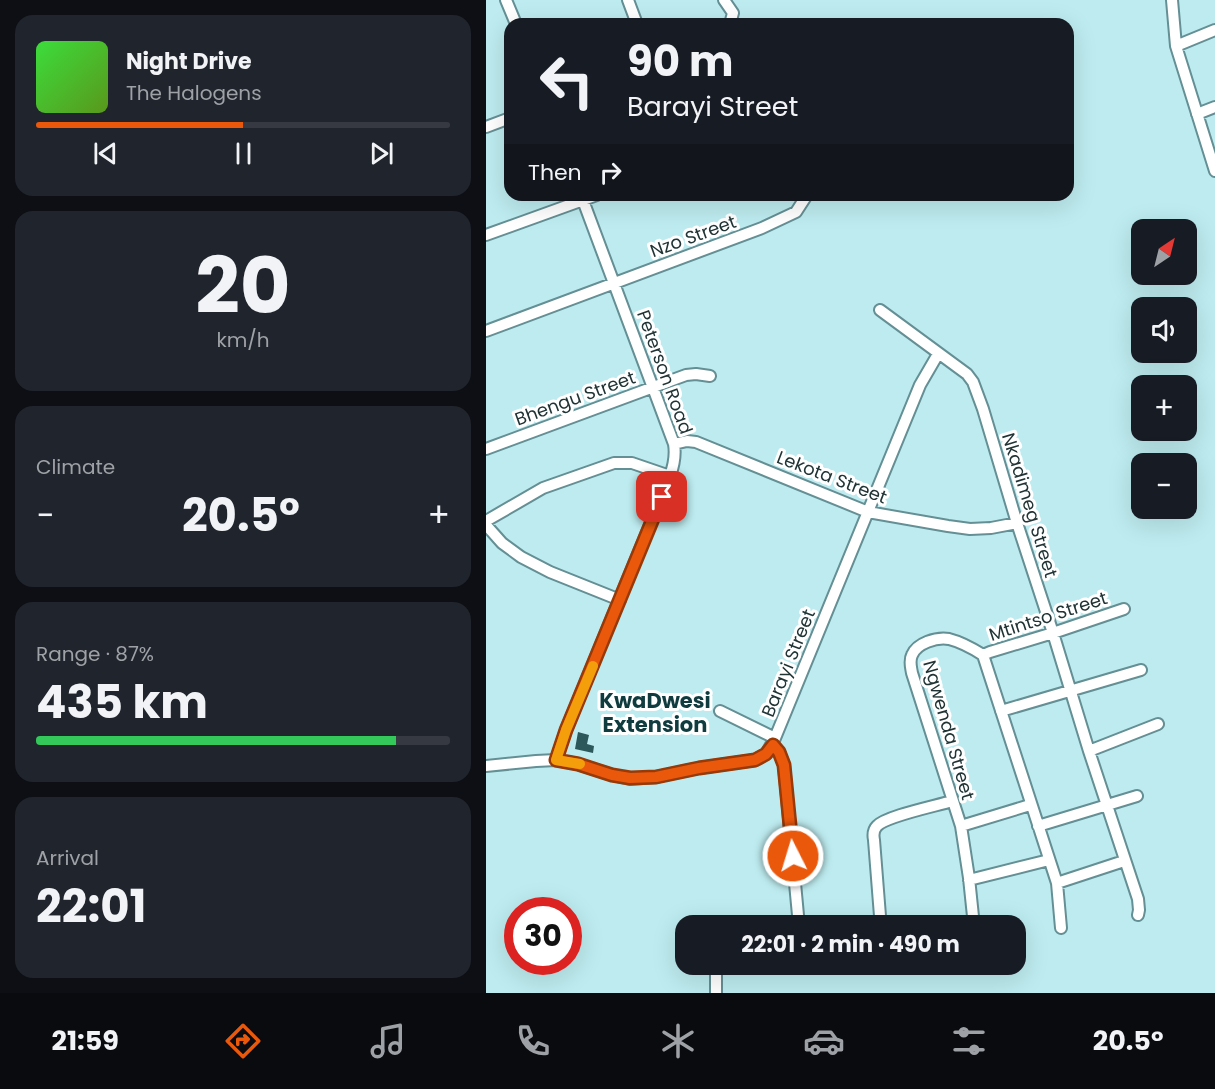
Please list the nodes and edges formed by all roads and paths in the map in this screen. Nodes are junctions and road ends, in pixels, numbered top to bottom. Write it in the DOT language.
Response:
graph roads {
  1 [pos="506,0"];
  2 [pos="628,0"];
  3 [pos="724,0"];
  4 [pos="1172,0"];
  5 [pos="514,18"];
  6 [pos="636,18"];
  7 [pos="732,18"];
  8 [pos="1215,30"];
  9 [pos="1176,46"];
  10 [pos="1215,107"];
  11 [pos="1197,114"];
  12 [pos="504,120"];
  13 [pos="486,127"];
  14 [pos="1215,171"];
  15 [pos="574,201"];
  16 [pos="583,201"];
  17 [pos="804,201"];
  18 [pos="486,235"];
  19 [pos="614,283"];
  20 [pos="879,310"];
  21 [pos="486,331"];
  22 [pos="938,354"];
  23 [pos="710,376"];
  24 [pos="652,387"];
  25 [pos="674,444"];
  26 [pos="486,449"];
  27 [pos="670,476"];
  28 [pos="868,512"];
  29 [pos="486,523"];
  30 [pos="1017,523"];
  31 [pos="620,600"];
  32 [pos="1124,609"];
  33 [pos="1053,633"];
  34 [pos="983,655"];
  35 [pos="1141,670"];
  36 [pos="1071,691"];
  37 [pos="720,711"];
  38 [pos="1001,711"];
  39 [pos="1158,724"];
  40 [pos="774,742"];
  41 [pos="1089,751"];
  42 [pos="556,760"];
  43 [pos="486,766"];
  44 [pos="1137,796"];
  45 [pos="952,801"];
  46 [pos="1030,805"];
  47 [pos="1107,805"];
  48 [pos="961,826"];
  49 [pos="1038,826"];
  50 [pos="1049,860"];
  51 [pos="1125,861"];
  52 [pos="969,880"];
  53 [pos="1057,883"];
  54 [pos="798,915"];
  55 [pos="880,915"];
  56 [pos="973,915"];
  57 [pos="1138,915"];
  58 [pos="1061,928"];
  59 [pos="716,975"];
  60 [pos="716,993"];
  1 -- 5 [label="street"];
  2 -- 6 [label="street"];
  3 -- 7 [label="street"];
  4 -- 9 [label="street"];
  8 -- 9 [label="street"];
  9 -- 11 [label="street"];
  10 -- 11 [label="street"];
  11 -- 14 [label="street"];
  12 -- 13 [label="street"];
  15 -- 18 [label="street"];
  16 -- 19 [label="street, Peterson Road"];
  17 -- 19 [label="street, Nzo Street"];
  19 -- 21 [label="street, Nzo Street"];
  19 -- 24 [label="street, Peterson Road"];
  20 -- 22 [label="street, Nkadimeg Street"];
  22 -- 28 [label="street, Barayi Street"];
  22 -- 30 [label="street, Nkadimeg Street"];
  23 -- 24 [label="street, Bhengu Street"];
  24 -- 25 [label="street, Peterson Road"];
  24 -- 26 [label="street, Bhengu Street"];
  25 -- 27 [label="street, Peterson Road"];
  25 -- 28 [label="street, Lekota Street"];
  27 -- 29 [label="street"];
  27 -- 31 [label="street, Peterson Road"];
  28 -- 30 [label="street, Lekota Street"];
  28 -- 40 [label="street, Barayi Street"];
  29 -- 31 [label="street"];
  30 -- 33 [label="street, Nkadimeg Street"];
  31 -- 42 [label="street, Peterson Road"];
  32 -- 33 [label="street, Mtintso Street"];
  33 -- 34 [label="street, Mtintso Street"];
  33 -- 36 [label="street, Nkadimeg Street"];
  34 -- 38 [label="street"];
  34 -- 45 [label="street, Ngwenda Street"];
  35 -- 36 [label="street"];
  36 -- 38 [label="street"];
  36 -- 41 [label="street, Nkadimeg Street"];
  37 -- 40 [label="street"];
  38 -- 46 [label="street"];
  39 -- 41 [label="street"];
  40 -- 42 [label="street, Barayi Street"];
  40 -- 54 [label="street"];
  41 -- 47 [label="street, Nkadimeg Street"];
  42 -- 43 [label="street, Barayi Street"];
  44 -- 47 [label="street"];
  45 -- 48 [label="street, Ngwenda Street"];
  45 -- 55 [label="street"];
  46 -- 48 [label="street"];
  46 -- 49 [label="street"];
  47 -- 49 [label="street"];
  47 -- 51 [label="street, Nkadimeg Street"];
  48 -- 52 [label="street, Ngwenda Street"];
  49 -- 50 [label="street"];
  50 -- 52 [label="street"];
  50 -- 53 [label="street"];
  51 -- 53 [label="street"];
  51 -- 57 [label="street, Nkadimeg Street"];
  52 -- 56 [label="street, Ngwenda Street"];
  53 -- 58 [label="street"];
  59 -- 60 [label="street"];
}
